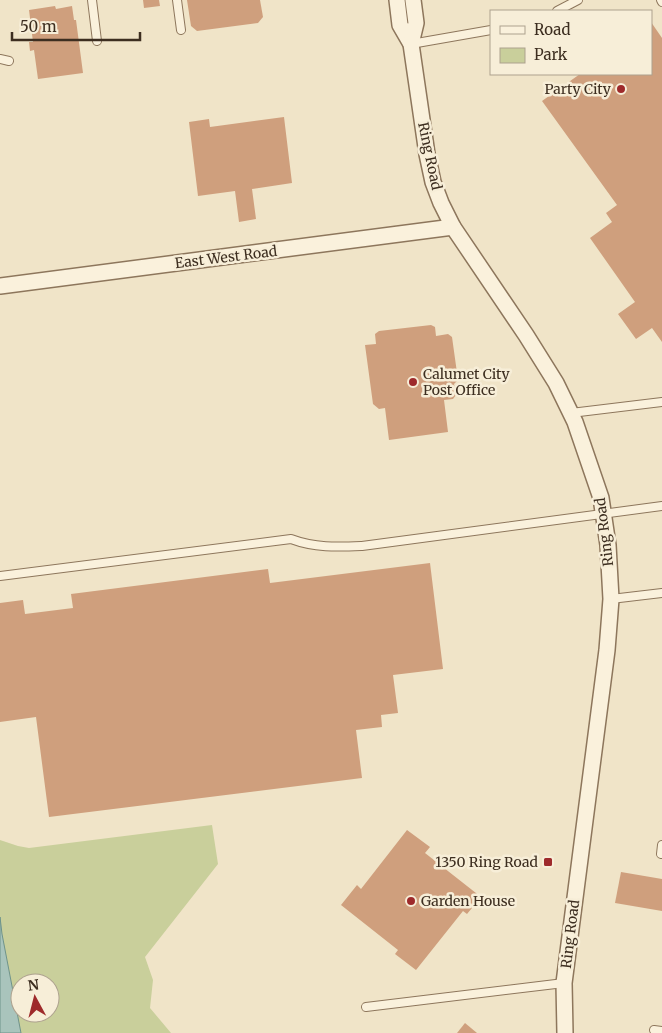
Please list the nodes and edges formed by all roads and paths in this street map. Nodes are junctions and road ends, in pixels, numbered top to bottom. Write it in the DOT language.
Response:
graph roads {
  1 [pos="92,0"];
  2 [pos="177,0"];
  3 [pos="397,0"];
  4 [pos="413,0"];
  5 [pos="578,0"];
  6 [pos="559,10"];
  7 [pos="181,30"];
  8 [pos="490,30"];
  9 [pos="97,40"];
  10 [pos="410,44"];
  11 [pos="0,59"];
  12 [pos="9,61"];
  13 [pos="453,227"];
  14 [pos="0,286"];
  15 [pos="662,402"];
  16 [pos="571,413"];
  17 [pos="662,506"];
  18 [pos="604,514"];
  19 [pos="0,576"];
  20 [pos="659,594"];
  21 [pos="611,599"];
  22 [pos="662,845"];
  23 [pos="661,854"];
  24 [pos="564,983"];
  25 [pos="366,1007"];
  26 [pos="565,1033"];
  1 -- 9 [label="lane"];
  2 -- 7 [label="lane"];
  3 -- 10 [label="street, Ring Road"];
  4 -- 10 [label="street, Ring Road"];
  5 -- 6 [label="lane"];
  8 -- 10 [label="lane"];
  10 -- 13 [label="street, Ring Road"];
  11 -- 12 [label="lane"];
  13 -- 14 [label="street, East West Road"];
  13 -- 16 [label="street, Ring Road"];
  15 -- 16 [label="lane"];
  16 -- 18 [label="street, Ring Road"];
  17 -- 18 [label="lane"];
  18 -- 19 [label="lane"];
  18 -- 21 [label="street, Ring Road"];
  20 -- 21 [label="lane"];
  21 -- 24 [label="street, Ring Road"];
  22 -- 23 [label="lane"];
  24 -- 25 [label="lane"];
  24 -- 26 [label="street, Ring Road"];
}
